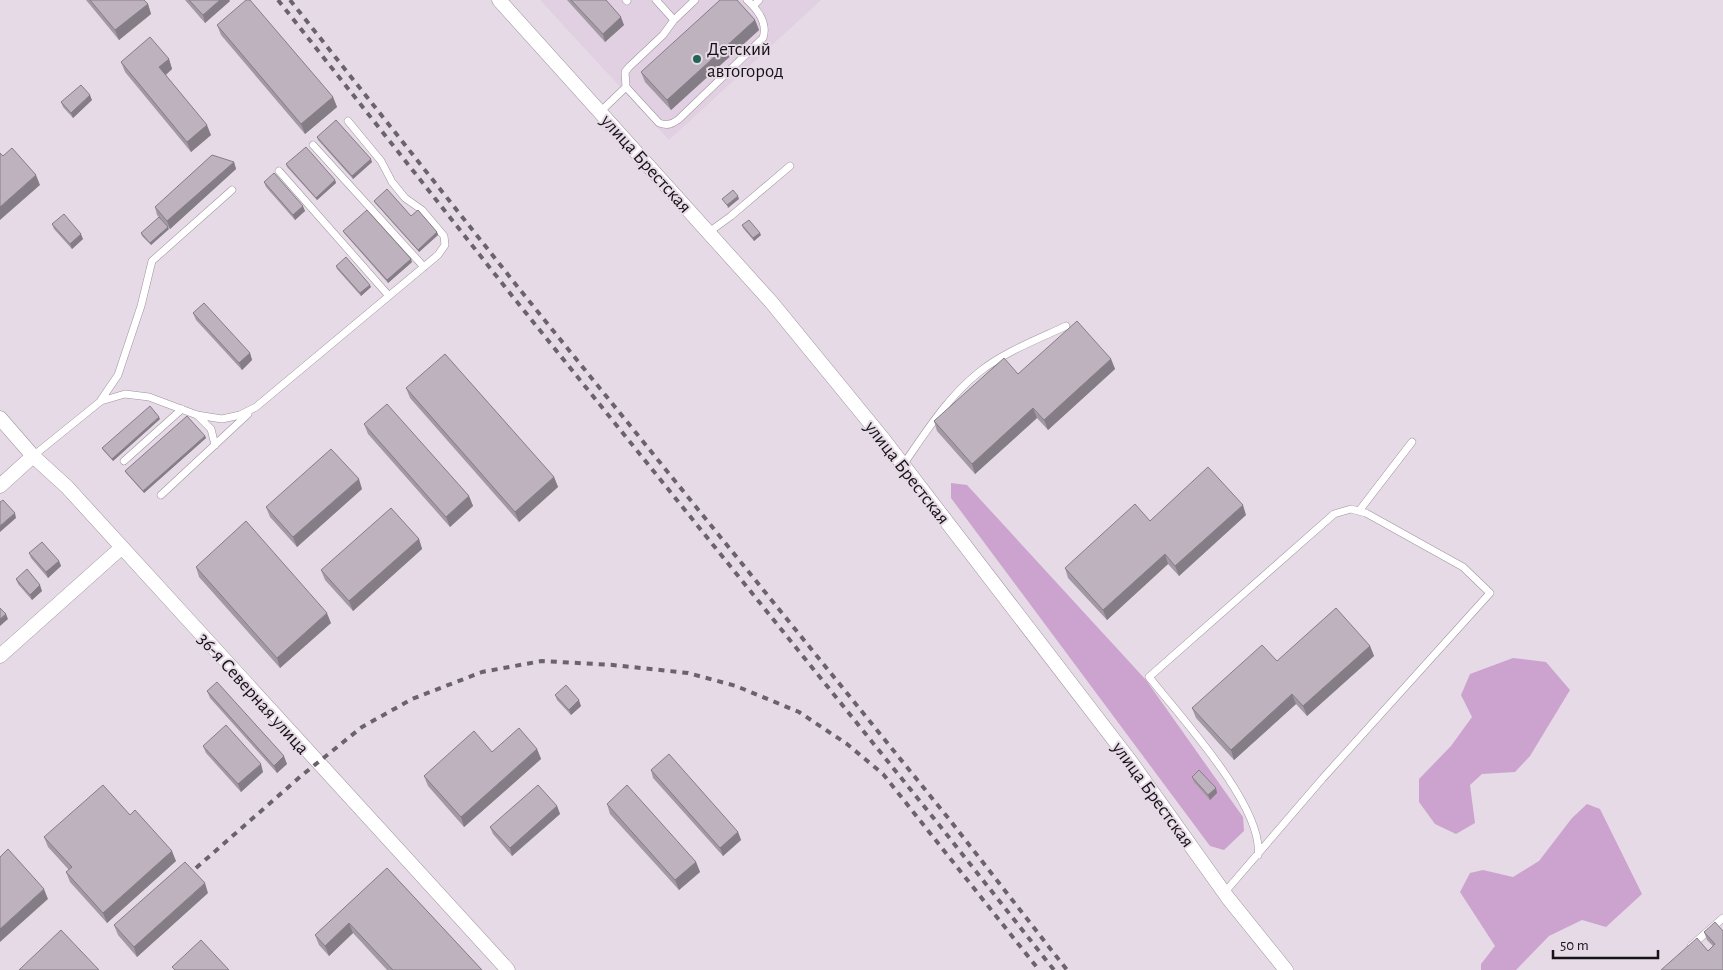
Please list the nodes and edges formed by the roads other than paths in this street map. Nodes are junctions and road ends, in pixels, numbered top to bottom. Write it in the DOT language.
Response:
graph roads {
  1 [pos="499,0"];
  2 [pos="656,0"];
  3 [pos="695,0"];
  4 [pos="747,0"];
  5 [pos="760,0"];
  6 [pos="753,6"];
  7 [pos="674,20"];
  8 [pos="626,87"];
  9 [pos="601,111"];
  10 [pos="348,121"];
  11 [pos="313,145"];
  12 [pos="790,166"];
  13 [pos="280,171"];
  14 [pos="232,190"];
  15 [pos="709,232"];
  16 [pos="424,267"];
  17 [pos="389,296"];
  18 [pos="1066,326"];
  19 [pos="101,401"];
  20 [pos="256,407"];
  21 [pos="182,409"];
  22 [pos="197,415"];
  23 [pos="0,418"];
  24 [pos="1412,442"];
  25 [pos="215,445"];
  26 [pos="33,456"];
  27 [pos="124,461"];
  28 [pos="903,465"];
  29 [pos="0,486"];
  30 [pos="161,495"];
  31 [pos="1359,511"];
  32 [pos="121,548"];
  33 [pos="0,656"];
  34 [pos="1258,855"];
  35 [pos="1225,892"];
  36 [pos="1723,918"];
  37 [pos="1686,951"];
  38 [pos="508,970"];
  39 [pos="1286,970"];
  1 -- 9 [label="street, улица Брестская"];
  2 -- 7 [label="lane"];
  3 -- 7 [label="lane"];
  4 -- 6 [label="lane"];
  5 -- 6 [label="lane"];
  6 -- 8 [label="lane"];
  7 -- 8 [label="lane"];
  8 -- 9 [label="lane"];
  9 -- 15 [label="street, улица Брестская"];
  10 -- 16 [label="lane"];
  11 -- 16 [label="lane"];
  12 -- 15 [label="lane"];
  13 -- 17 [label="lane"];
  14 -- 19 [label="lane"];
  15 -- 28 [label="street, улица Брестская"];
  16 -- 17 [label="lane"];
  17 -- 20 [label="lane"];
  18 -- 28 [label="lane"];
  19 -- 21 [label="lane"];
  19 -- 26 [label="lane"];
  20 -- 22 [label="lane"];
  20 -- 25 [label="lane"];
  21 -- 22 [label="lane"];
  21 -- 27 [label="lane"];
  22 -- 25 [label="lane"];
  23 -- 26 [label="street, 36-я Северная улица"];
  24 -- 31 [label="lane"];
  25 -- 30 [label="lane"];
  26 -- 29 [label="street"];
  26 -- 32 [label="street, 36-я Северная улица"];
  28 -- 35 [label="street, улица Брестская"];
  31 -- 34 [label="lane"];
  31 -- 34 [label="lane"];
  32 -- 33 [label="street"];
  32 -- 38 [label="street, 36-я Северная улица"];
  34 -- 35 [label="lane"];
  35 -- 39 [label="street, улица Брестская"];
  36 -- 37 [label="lane"];
}
